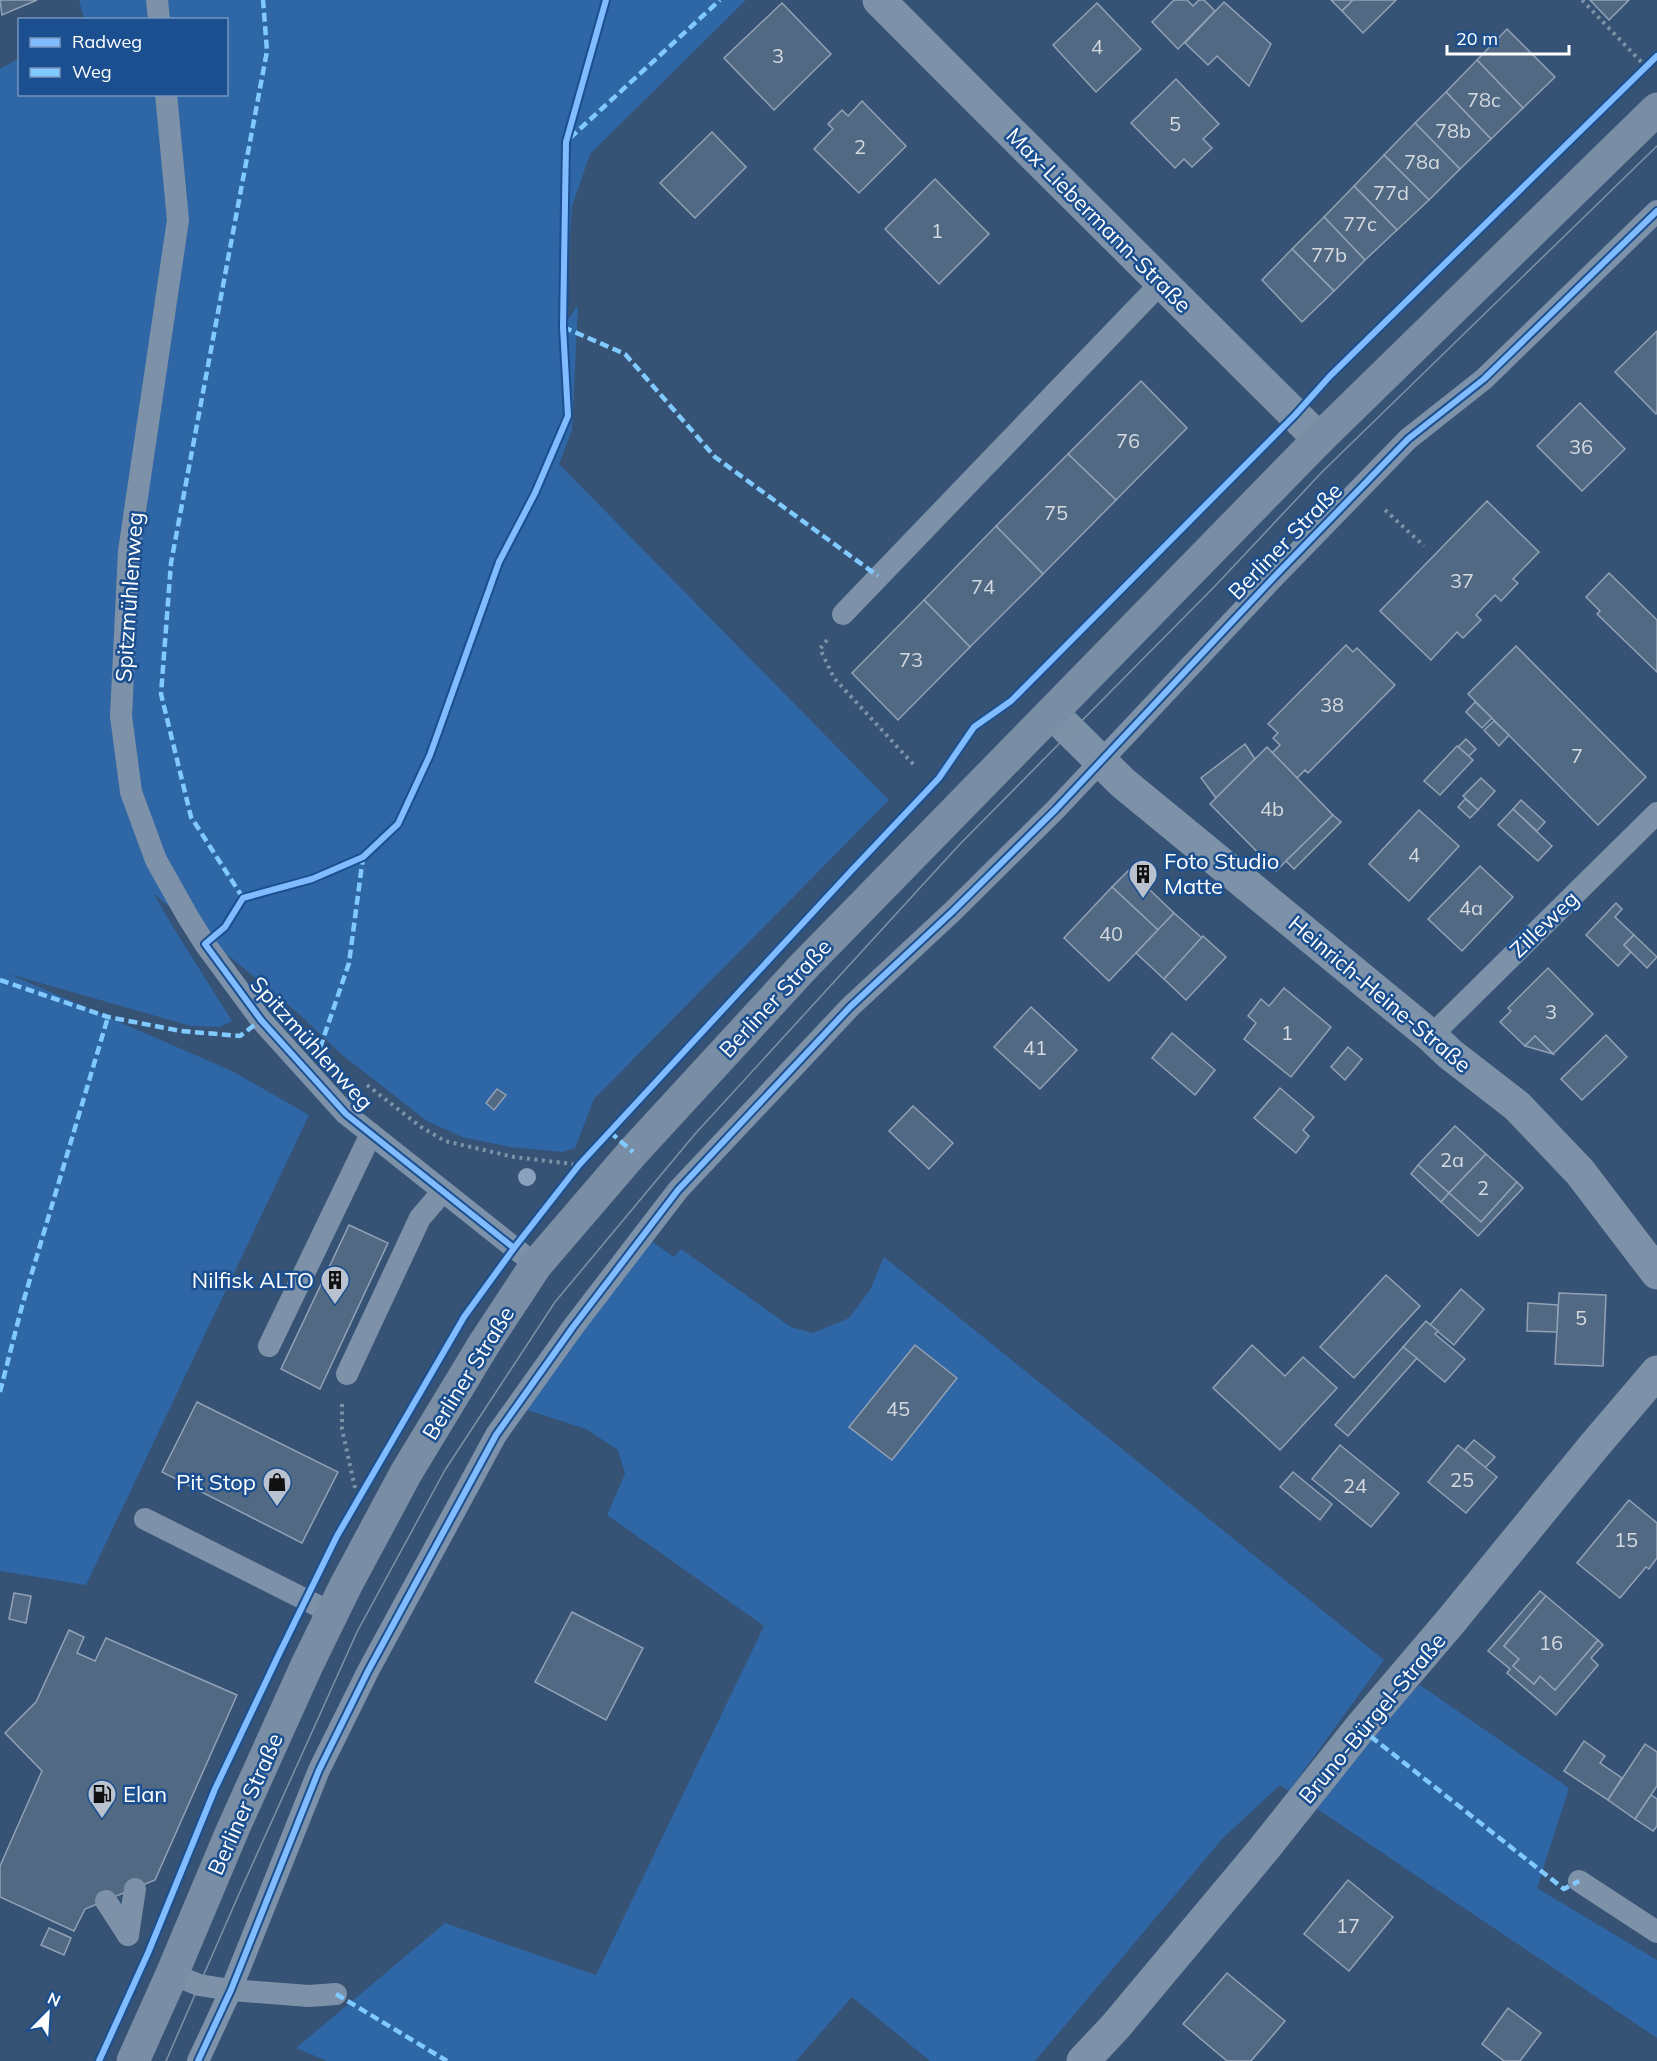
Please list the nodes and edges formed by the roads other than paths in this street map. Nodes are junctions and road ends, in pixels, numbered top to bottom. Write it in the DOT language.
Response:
graph roads {
  1 [pos="157,0"];
  2 [pos="879,0"];
  3 [pos="159,18"];
  4 [pos="166,96"];
  5 [pos="1657,109"];
  6 [pos="1657,212"];
  7 [pos="1162,282"];
  8 [pos="1319,439"];
  9 [pos="843,614"];
  10 [pos="1053,714"];
  11 [pos="1101,762"];
  12 [pos="1657,813"];
  13 [pos="1431,1036"];
  14 [pos="371,1134"];
  15 [pos="443,1191"];
  16 [pos="536,1265"];
  17 [pos="1657,1273"];
  18 [pos="269,1346"];
  19 [pos="1657,1372"];
  20 [pos="347,1374"];
  21 [pos="146,1519"];
  22 [pos="332,1613"];
  23 [pos="1579,1881"];
  24 [pos="135,1889"];
  25 [pos="106,1901"];
  26 [pos="1657,1932"];
  27 [pos="172,1974"];
  28 [pos="231,1990"];
  29 [pos="336,1994"];
  30 [pos="133,2061"];
  31 [pos="198,2061"];
  32 [pos="1083,2061"];
  1 -- 3 [label="lane"];
  2 -- 7 [label="street, Max-Liebermann-Straße"];
  4 -- 14 [label="lane, Spitzmühlenweg"];
  5 -- 8 [label="street, Berliner Straße"];
  6 -- 11 [label="lane, Berliner Straße"];
  7 -- 8 [label="street, Max-Liebermann-Straße"];
  7 -- 9 [label="lane"];
  8 -- 10 [label="street, Berliner Straße"];
  10 -- 11 [label="street, Heinrich-Heine-Straße"];
  10 -- 16 [label="street, Berliner Straße"];
  11 -- 13 [label="street, Heinrich-Heine-Straße"];
  11 -- 28 [label="lane, Berliner Straße"];
  12 -- 13 [label="lane, Zilleweg"];
  13 -- 17 [label="street, Heinrich-Heine-Straße"];
  14 -- 15 [label="lane, Spitzmühlenweg"];
  14 -- 18 [label="lane"];
  15 -- 16 [label="lane, Spitzmühlenweg"];
  15 -- 20 [label="lane"];
  16 -- 22 [label="street, Berliner Straße"];
  19 -- 32 [label="street, Bruno-Bürgel-Straße"];
  21 -- 22 [label="lane"];
  22 -- 27 [label="street, Berliner Straße"];
  23 -- 26 [label="lane"];
  24 -- 25 [label="lane"];
  27 -- 28 [label="lane"];
  27 -- 30 [label="street, Berliner Straße"];
  28 -- 29 [label="lane"];
  28 -- 31 [label="lane, Berliner Straße"];
}
